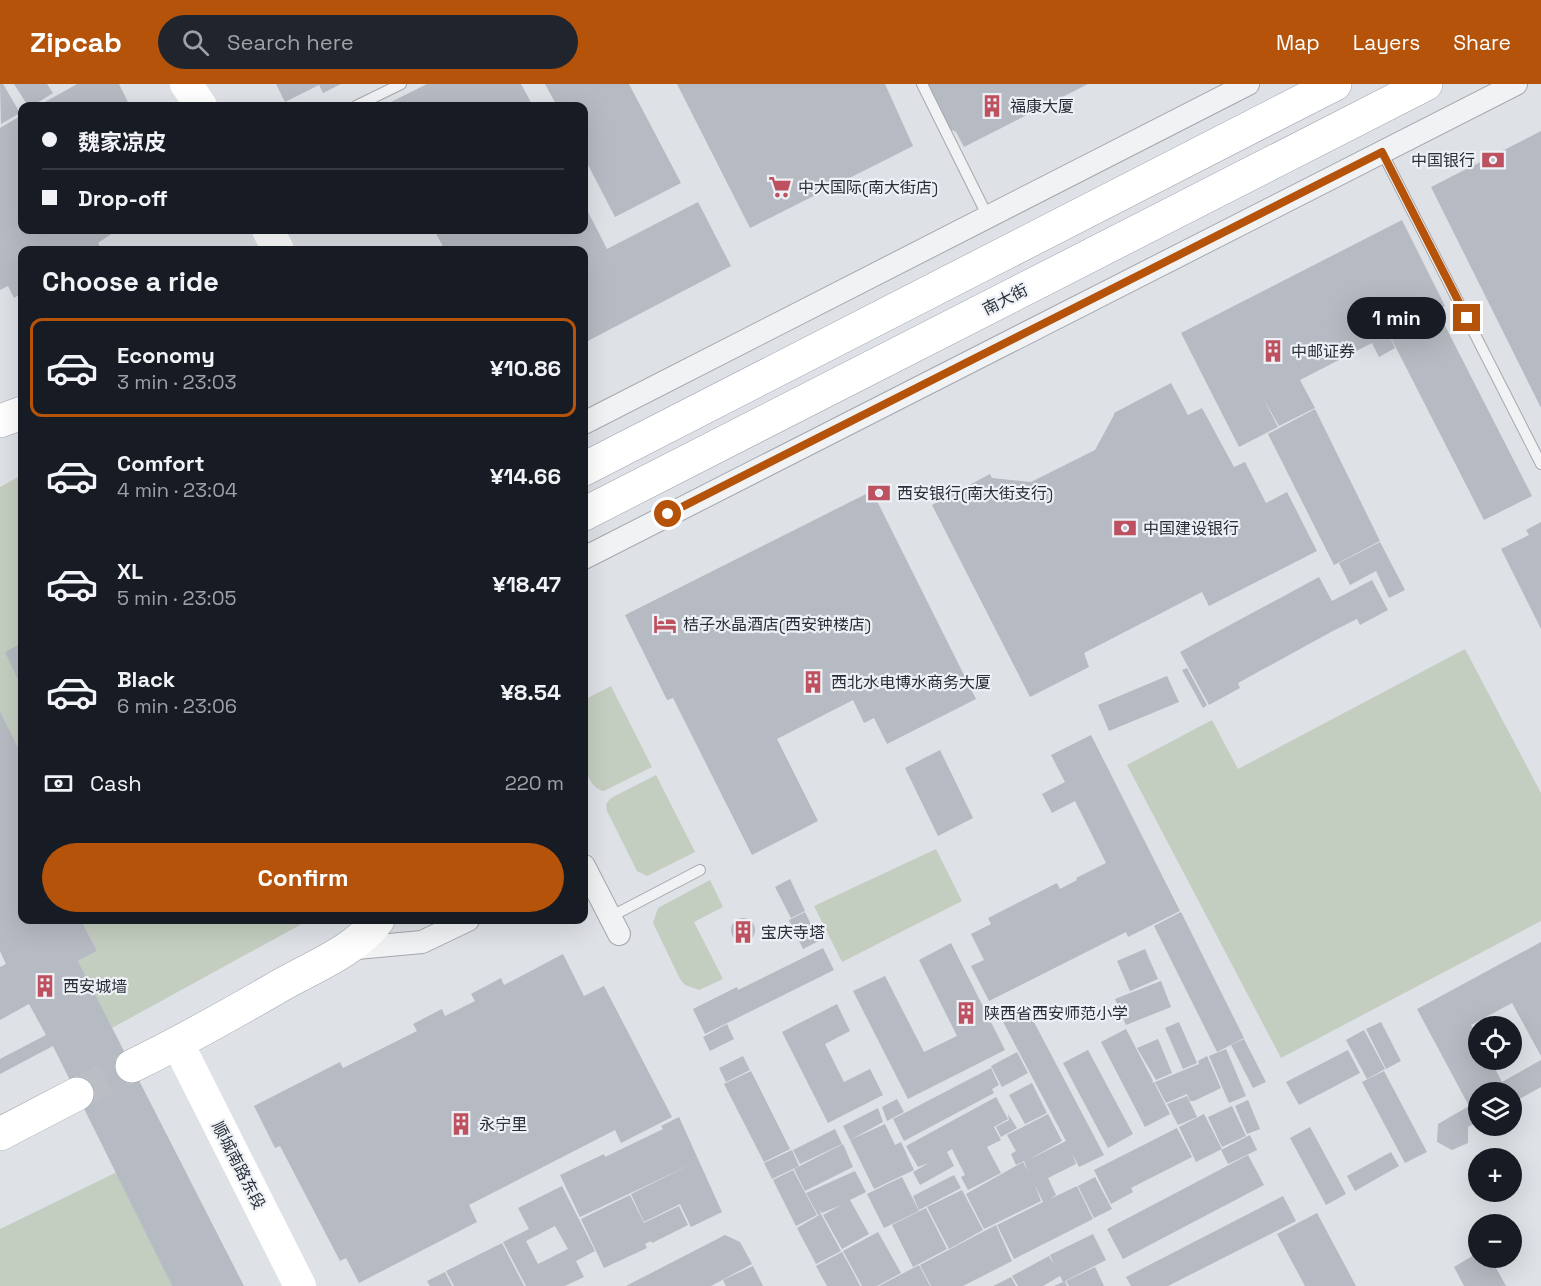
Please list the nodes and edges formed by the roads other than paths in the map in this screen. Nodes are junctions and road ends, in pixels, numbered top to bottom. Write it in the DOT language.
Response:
graph roads {
  1 [pos="186,84"];
  2 [pos="401,84"];
  3 [pos="922,84"];
  4 [pos="1248,84"];
  5 [pos="1335,84"];
  6 [pos="1426,84"];
  7 [pos="1516,84"];
  8 [pos="198,102"];
  9 [pos="364,102"];
  10 [pos="1382,152"];
  11 [pos="988,217"];
  12 [pos="18,414"];
  13 [pos="0,421"];
  14 [pos="588,421"];
  15 [pos="1541,464"];
  16 [pos="588,468"];
  17 [pos="588,512"];
  18 [pos="588,556"];
  19 [pos="700,870"];
  20 [pos="588,874"];
  21 [pos="375,924"];
  22 [pos="460,924"];
  23 [pos="614,926"];
  24 [pos="346,949"];
  25 [pos="178,1044"];
  26 [pos="132,1066"];
  27 [pos="77,1094"];
  28 [pos="0,1134"];
  29 [pos="300,1286"];
  1 -- 8 [label="street"];
  2 -- 9 [label="lane"];
  3 -- 11 [label="lane"];
  4 -- 11 [label="street"];
  5 -- 16 [label="main road"];
  6 -- 17 [label="main road, 南大街"];
  7 -- 10 [label="street"];
  10 -- 15 [label="lane"];
  10 -- 18 [label="street"];
  11 -- 14 [label="street"];
  12 -- 13 [label="main road"];
  19 -- 23 [label="lane"];
  20 -- 23 [label="street"];
  21 -- 24 [label="main road"];
  22 -- 24 [label="street"];
  24 -- 25 [label="main road"];
  25 -- 26 [label="main road"];
  25 -- 29 [label="street, 顺城南路东段"];
  27 -- 28 [label="main road"];
}
